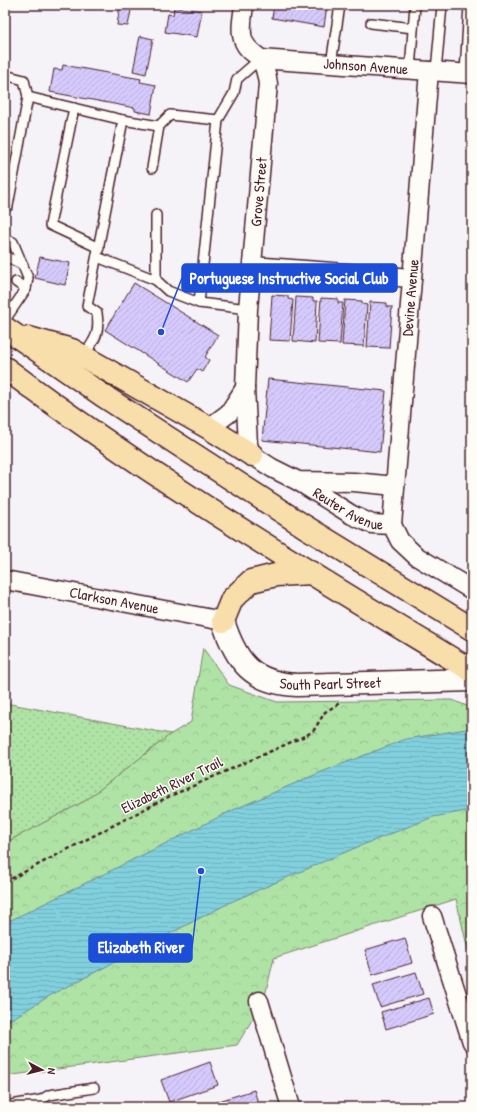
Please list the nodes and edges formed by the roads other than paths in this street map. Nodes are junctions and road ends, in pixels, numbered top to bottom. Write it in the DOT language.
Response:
graph roads {
  1 [pos="244,5"];
  2 [pos="340,5"];
  3 [pos="415,5"];
  4 [pos="442,5"];
  5 [pos="469,5"];
  6 [pos="371,24"];
  7 [pos="413,28"];
  8 [pos="260,59"];
  9 [pos="331,64"];
  10 [pos="410,69"];
  11 [pos="432,71"];
  12 [pos="469,74"];
  13 [pos="5,75"];
  14 [pos="28,97"];
  15 [pos="74,108"];
  16 [pos="123,120"];
  17 [pos="218,120"];
  18 [pos="159,126"];
  19 [pos="152,168"];
  20 [pos="7,205"];
  21 [pos="156,215"];
  22 [pos="5,239"];
  23 [pos="98,252"];
  24 [pos="5,256"];
  25 [pos="23,266"];
  26 [pos="252,266"];
  27 [pos="412,278"];
  28 [pos="156,280"];
  29 [pos="16,282"];
  30 [pos="26,289"];
  31 [pos="199,303"];
  32 [pos="248,309"];
  33 [pos="8,327"];
  34 [pos="78,365"];
  35 [pos="5,368"];
  36 [pos="245,388"];
  37 [pos="209,428"];
  38 [pos="252,456"];
  39 [pos="298,482"];
  40 [pos="395,486"];
  41 [pos="392,525"];
  42 [pos="312,573"];
  43 [pos="5,580"];
  44 [pos="472,590"];
  45 [pos="222,621"];
  46 [pos="472,629"];
  47 [pos="472,672"];
  48 [pos="472,680"];
  49 [pos="432,916"];
  50 [pos="258,1001"];
  51 [pos="472,1042"];
  52 [pos="94,1088"];
  53 [pos="5,1106"];
  54 [pos="292,1107"];
  1 -- 8 [label="street, Grove Street"];
  2 -- 9 [label="lane"];
  3 -- 7 [label="lane"];
  4 -- 11 [label="lane"];
  5 -- 12 [label="lane"];
  6 -- 7 [label="lane"];
  7 -- 10 [label="lane"];
  8 -- 9 [label="street, Johnson Avenue"];
  8 -- 17 [label="lane"];
  8 -- 26 [label="street, Grove Street"];
  9 -- 10 [label="street, Johnson Avenue"];
  10 -- 11 [label="street, Johnson Avenue"];
  11 -- 12 [label="street, Johnson Avenue"];
  11 -- 27 [label="street, Devine Avenue"];
  13 -- 14 [label="lane"];
  14 -- 15 [label="lane"];
  14 -- 20 [label="lane"];
  15 -- 16 [label="lane"];
  15 -- 23 [label="lane"];
  16 -- 18 [label="lane"];
  16 -- 23 [label="lane"];
  17 -- 18 [label="lane"];
  17 -- 31 [label="lane"];
  18 -- 19 [label="lane"];
  21 -- 28 [label="lane"];
  22 -- 25 [label="lane"];
  23 -- 28 [label="lane"];
  23 -- 34 [label="lane"];
  24 -- 25 [label="lane"];
  25 -- 30 [label="lane"];
  26 -- 27 [label="street"];
  26 -- 32 [label="street, Grove Street"];
  27 -- 40 [label="street, Devine Avenue"];
  28 -- 31 [label="lane"];
  29 -- 30 [label="lane"];
  30 -- 33 [label="lane"];
  31 -- 32 [label="lane"];
  32 -- 36 [label="street, Grove Street"];
  33 -- 34 [label="highway"];
  34 -- 37 [label="highway"];
  34 -- 46 [label="highway"];
  35 -- 42 [label="highway"];
  36 -- 37 [label="street"];
  36 -- 38 [label="street, Grove Street"];
  37 -- 38 [label="highway"];
  38 -- 39 [label="street, Reuter Avenue"];
  39 -- 40 [label="street, Reuter Avenue"];
  39 -- 41 [label="street, Reuter Avenue"];
  40 -- 41 [label="street, Devine Avenue"];
  41 -- 44 [label="street, Reuter Avenue"];
  42 -- 45 [label="highway"];
  42 -- 47 [label="highway"];
  43 -- 45 [label="street, Clarkson Avenue"];
  45 -- 48 [label="street, South Pearl Street"];
  49 -- 51 [label="street"];
  50 -- 54 [label="street"];
  52 -- 53 [label="lane"];
}
